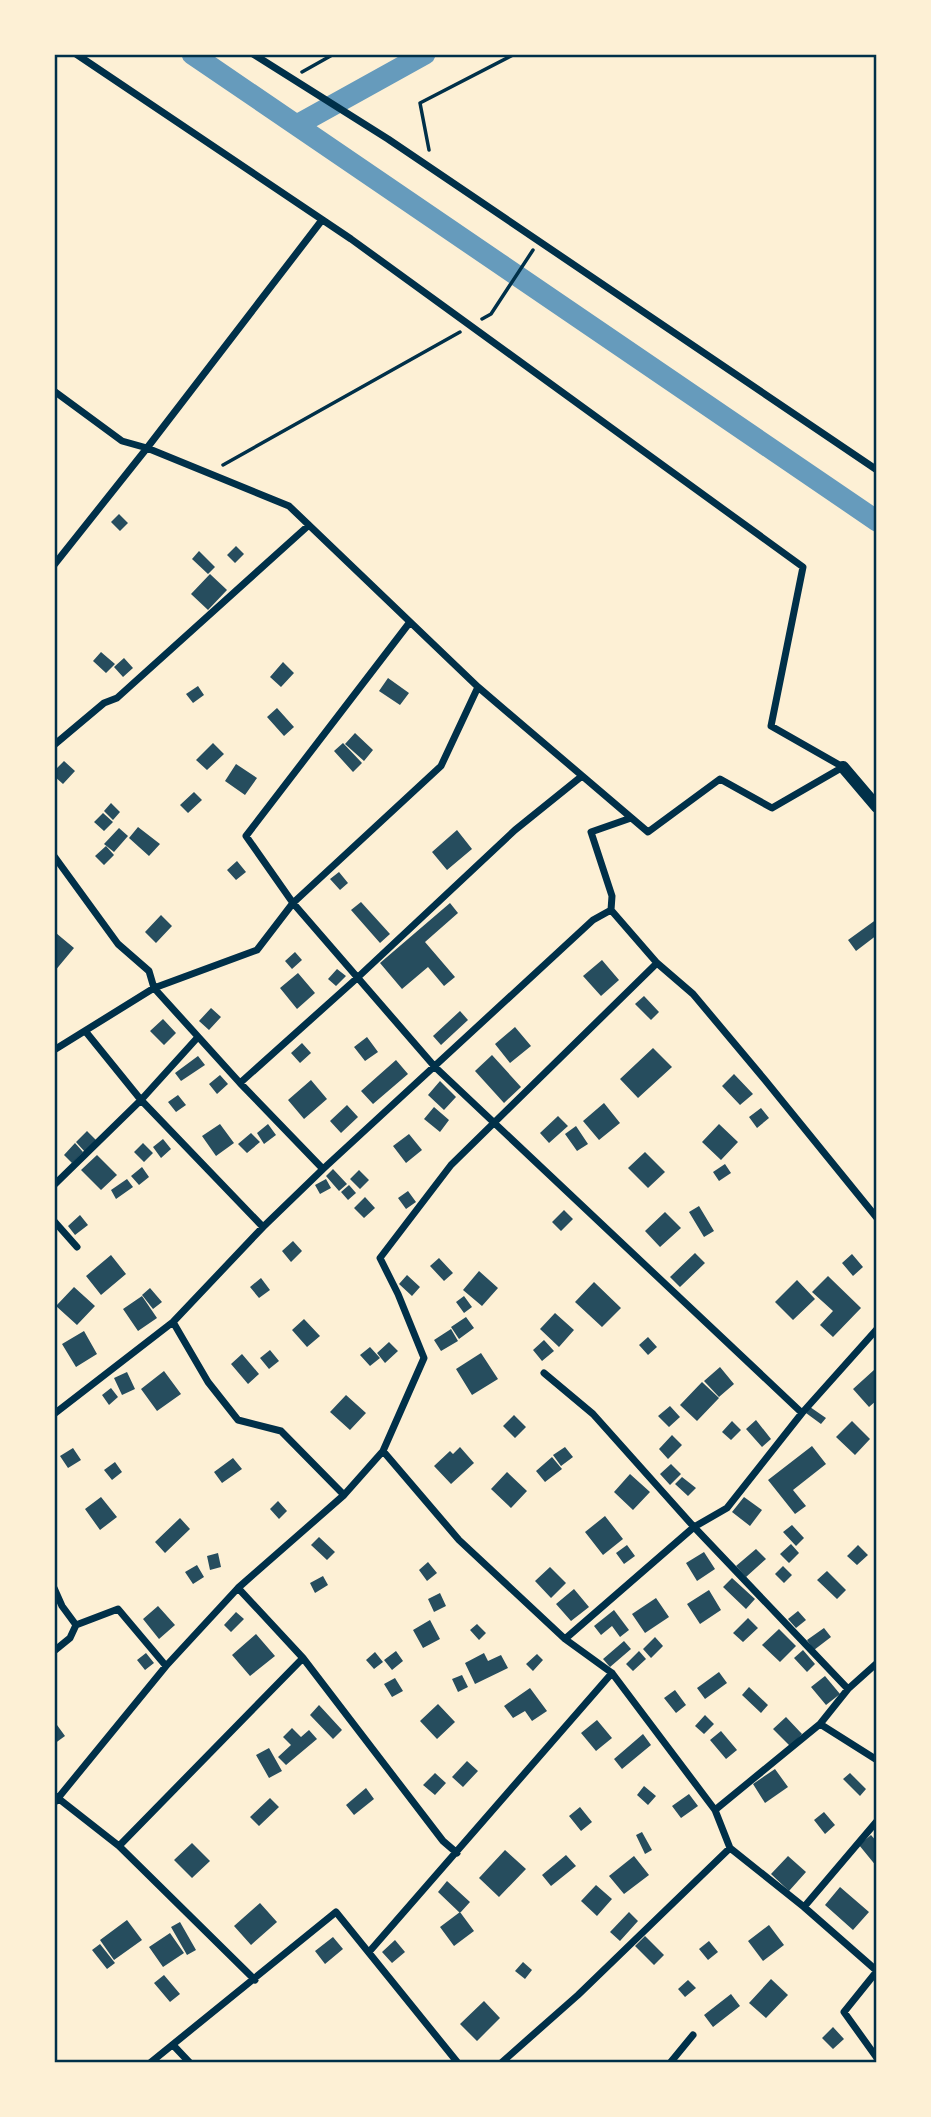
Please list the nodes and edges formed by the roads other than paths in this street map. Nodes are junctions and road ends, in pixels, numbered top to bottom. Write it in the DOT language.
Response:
graph roads {
  1 [pos="76,54"];
  2 [pos="253,54"];
  3 [pos="322,220"];
  4 [pos="54,391"];
  5 [pos="147,448"];
  6 [pos="877,470"];
  7 [pos="309,525"];
  8 [pos="54,565"];
  9 [pos="410,622"];
  10 [pos="478,687"];
  11 [pos="54,745"];
  12 [pos="843,766"];
  13 [pos="582,776"];
  14 [pos="877,807"];
  15 [pos="631,818"];
  16 [pos="54,856"];
  17 [pos="293,903"];
  18 [pos="611,910"];
  19 [pos="657,963"];
  20 [pos="356,979"];
  21 [pos="154,988"];
  22 [pos="86,1032"];
  23 [pos="198,1037"];
  24 [pos="54,1050"];
  25 [pos="435,1067"];
  26 [pos="240,1083"];
  27 [pos="141,1100"];
  28 [pos="495,1123"];
  29 [pos="323,1169"];
  30 [pos="54,1185"];
  31 [pos="877,1219"];
  32 [pos="54,1221"];
  33 [pos="262,1227"];
  34 [pos="77,1247"];
  35 [pos="173,1322"];
  36 [pos="877,1329"];
  37 [pos="544,1373"];
  38 [pos="802,1413"];
  39 [pos="54,1414"];
  40 [pos="383,1451"];
  41 [pos="344,1495"];
  42 [pos="694,1527"];
  43 [pos="54,1588"];
  44 [pos="238,1588"];
  45 [pos="76,1625"];
  46 [pos="565,1640"];
  47 [pos="54,1651"];
  48 [pos="303,1658"];
  49 [pos="877,1663"];
  50 [pos="166,1666"];
  51 [pos="612,1673"];
  52 [pos="848,1689"];
  53 [pos="820,1724"];
  54 [pos="877,1760"];
  55 [pos="56,1799"];
  56 [pos="715,1810"];
  57 [pos="877,1821"];
  58 [pos="119,1846"];
  59 [pos="730,1848"];
  60 [pos="457,1853"];
  61 [pos="804,1907"];
  62 [pos="369,1952"];
  63 [pos="256,1980"];
  64 [pos="693,2035"];
  65 [pos="173,2045"];
  66 [pos="877,2058"];
  67 [pos="150,2063"];
  68 [pos="190,2063"];
  69 [pos="458,2063"];
  70 [pos="501,2063"];
  71 [pos="670,2063"];
  1 -- 3 [label="street"];
  2 -- 6 [label="street"];
  3 -- 5 [label="street"];
  3 -- 12 [label="street"];
  4 -- 5 [label="street"];
  5 -- 7 [label="street"];
  5 -- 8 [label="street"];
  7 -- 9 [label="street"];
  7 -- 11 [label="street"];
  9 -- 10 [label="street"];
  9 -- 17 [label="street"];
  10 -- 13 [label="street"];
  10 -- 17 [label="street"];
  12 -- 14 [label="street"];
  12 -- 15 [label="street"];
  13 -- 15 [label="street"];
  13 -- 20 [label="street"];
  15 -- 18 [label="street"];
  16 -- 21 [label="street"];
  17 -- 20 [label="street"];
  17 -- 21 [label="street"];
  18 -- 19 [label="street"];
  18 -- 25 [label="street"];
  19 -- 28 [label="street"];
  19 -- 31 [label="street"];
  20 -- 25 [label="street"];
  20 -- 26 [label="street"];
  21 -- 22 [label="street"];
  21 -- 23 [label="street"];
  22 -- 24 [label="street"];
  22 -- 27 [label="street"];
  23 -- 26 [label="street"];
  23 -- 27 [label="street"];
  25 -- 28 [label="street"];
  25 -- 29 [label="street"];
  26 -- 29 [label="street"];
  27 -- 30 [label="street"];
  27 -- 33 [label="street"];
  28 -- 38 [label="street"];
  28 -- 40 [label="street"];
  29 -- 33 [label="street"];
  32 -- 34 [label="street"];
  33 -- 35 [label="street"];
  35 -- 39 [label="street"];
  35 -- 41 [label="street"];
  36 -- 38 [label="street"];
  37 -- 42 [label="street"];
  38 -- 42 [label="street"];
  40 -- 41 [label="street"];
  40 -- 46 [label="street"];
  41 -- 44 [label="street"];
  42 -- 46 [label="street"];
  42 -- 52 [label="street"];
  43 -- 45 [label="street"];
  44 -- 48 [label="street"];
  44 -- 50 [label="street"];
  45 -- 47 [label="street"];
  45 -- 50 [label="street"];
  46 -- 51 [label="street"];
  48 -- 58 [label="street"];
  48 -- 60 [label="street"];
  49 -- 52 [label="street"];
  50 -- 55 [label="street"];
  51 -- 56 [label="street"];
  51 -- 60 [label="street"];
  52 -- 53 [label="street"];
  53 -- 54 [label="street"];
  53 -- 56 [label="street"];
  55 -- 58 [label="street"];
  56 -- 59 [label="street"];
  57 -- 61 [label="street"];
  58 -- 63 [label="street"];
  59 -- 61 [label="street"];
  59 -- 70 [label="street"];
  60 -- 62 [label="street"];
  61 -- 66 [label="street"];
  62 -- 63 [label="street"];
  62 -- 69 [label="street"];
  63 -- 65 [label="street"];
  64 -- 71 [label="street"];
  65 -- 67 [label="street"];
  65 -- 68 [label="street"];
}
